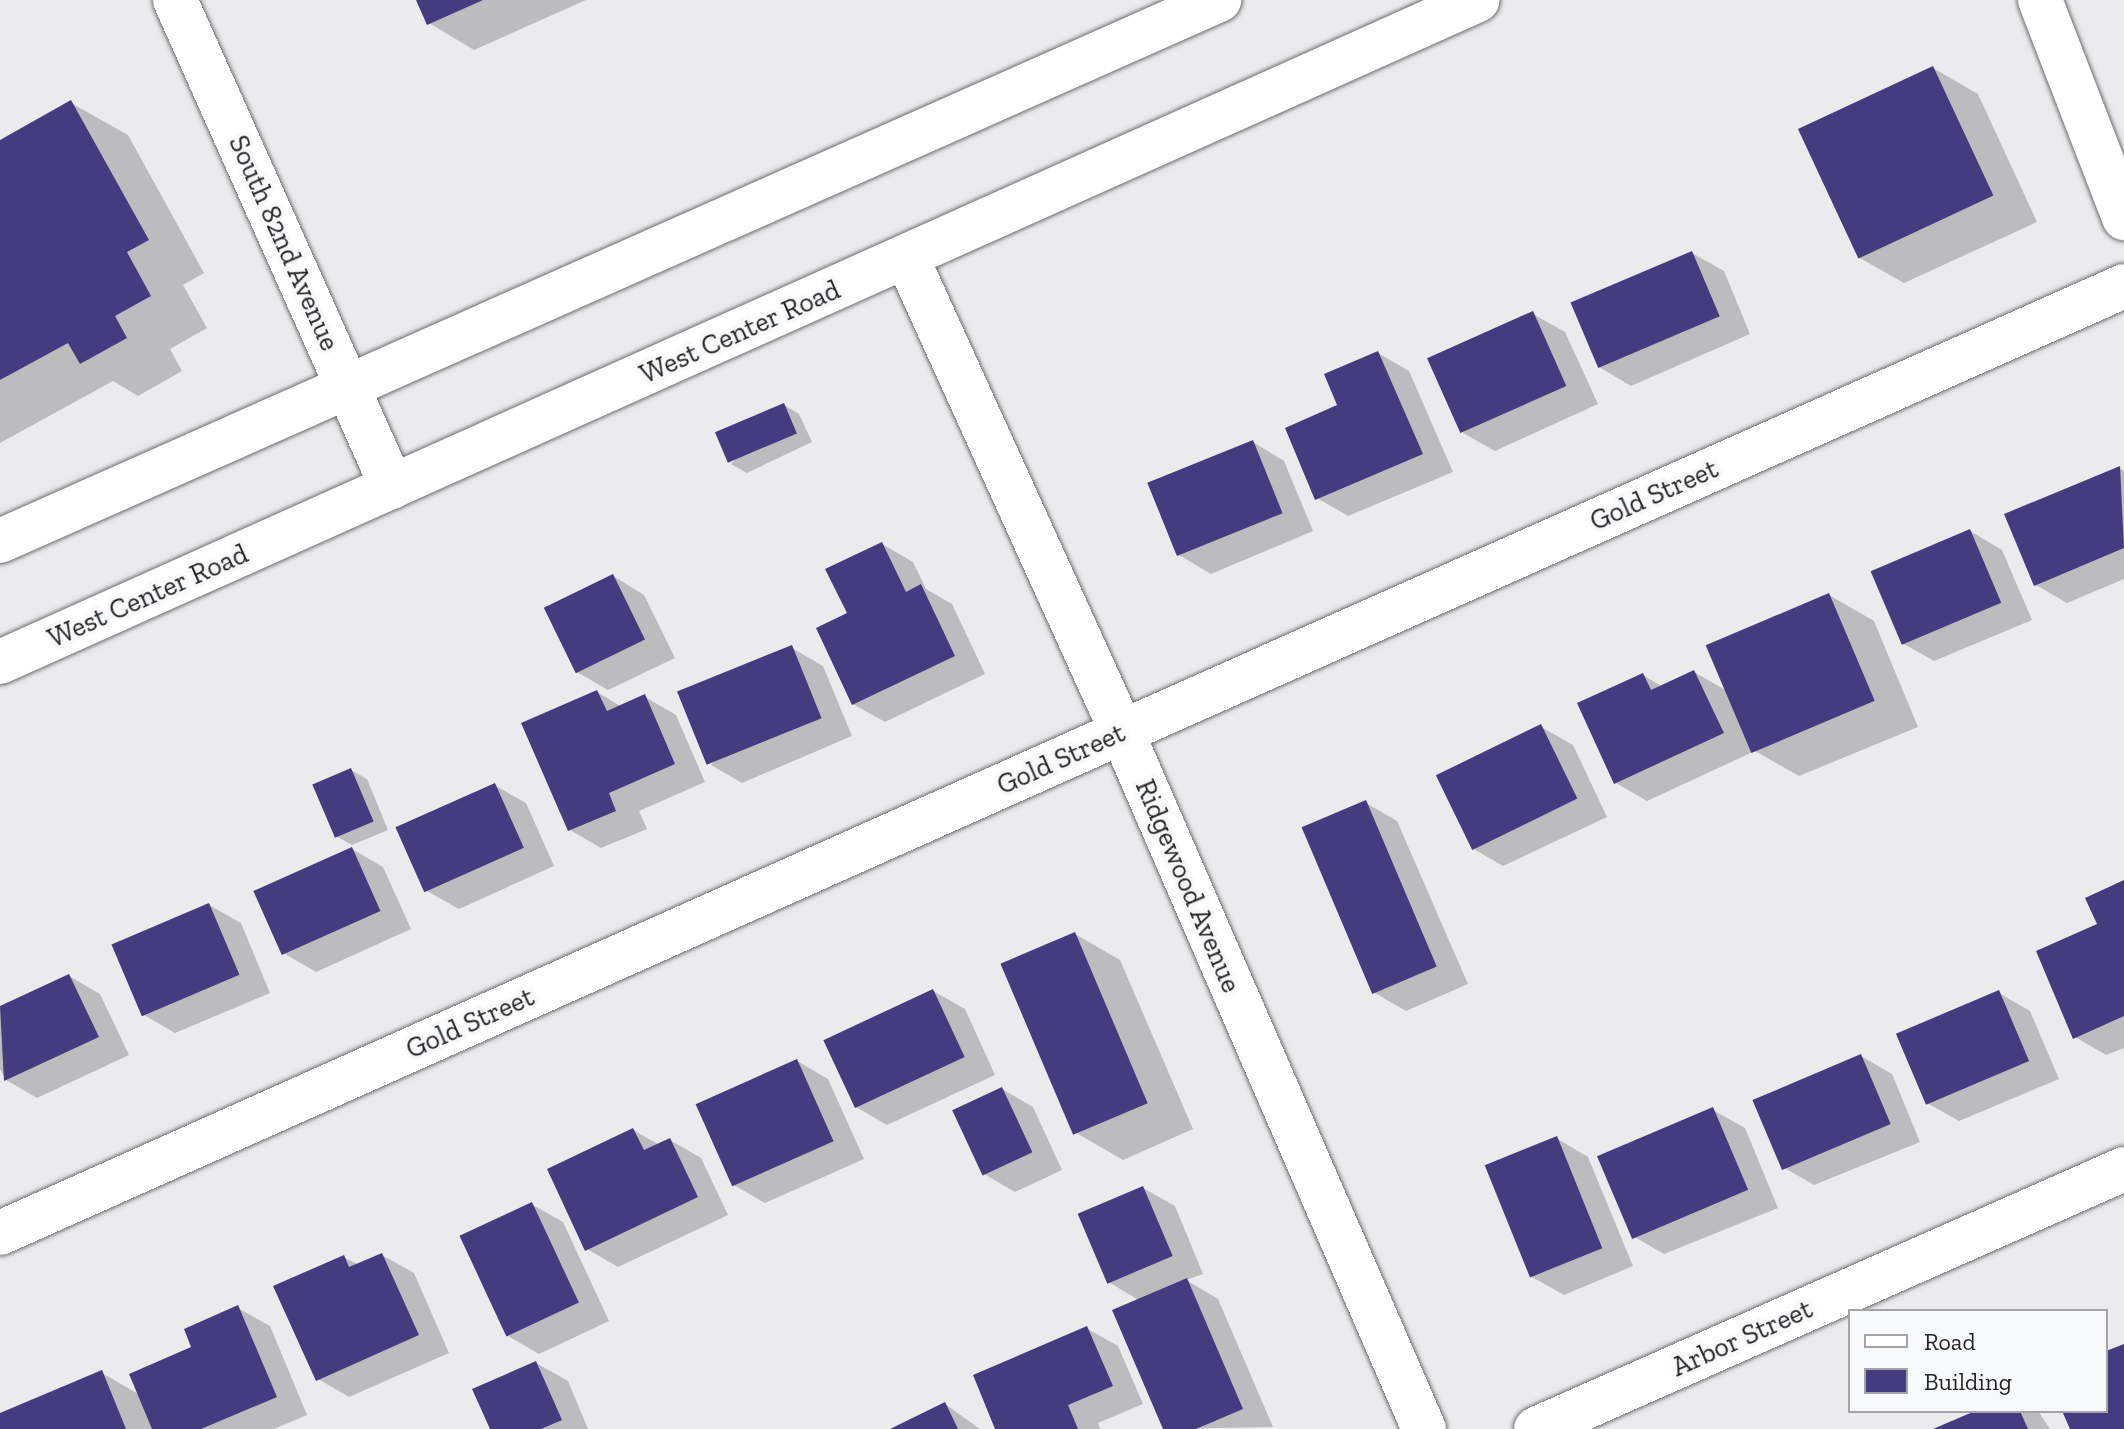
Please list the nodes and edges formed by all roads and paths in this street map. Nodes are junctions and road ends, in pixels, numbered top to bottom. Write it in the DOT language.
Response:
graph roads {
  1 [pos="175,0"];
  2 [pos="1219,0"];
  3 [pos="1478,0"];
  4 [pos="2040,0"];
  5 [pos="2124,218"];
  6 [pos="907,258"];
  7 [pos="2124,286"];
  8 [pos="348,388"];
  9 [pos="392,487"];
  10 [pos="0,541"];
  11 [pos="0,662"];
  12 [pos="1122,732"];
  13 [pos="2124,1169"];
  14 [pos="0,1233"];
  15 [pos="1424,1429"];
  16 [pos="1536,1429"];
  1 -- 8 [label="main road, South 82nd Avenue"];
  2 -- 8 [label="main road"];
  3 -- 6 [label="main road, West Center Road"];
  4 -- 5 [label="main road"];
  6 -- 9 [label="main road, West Center Road"];
  6 -- 12 [label="main road, Ridgewood Avenue"];
  7 -- 12 [label="main road, Gold Street"];
  8 -- 9 [label="main road, South 82nd Avenue"];
  8 -- 10 [label="main road"];
  9 -- 11 [label="main road, West Center Road"];
  12 -- 14 [label="main road, Gold Street"];
  12 -- 15 [label="main road, Ridgewood Avenue"];
  13 -- 16 [label="main road, Arbor Street"];
}
